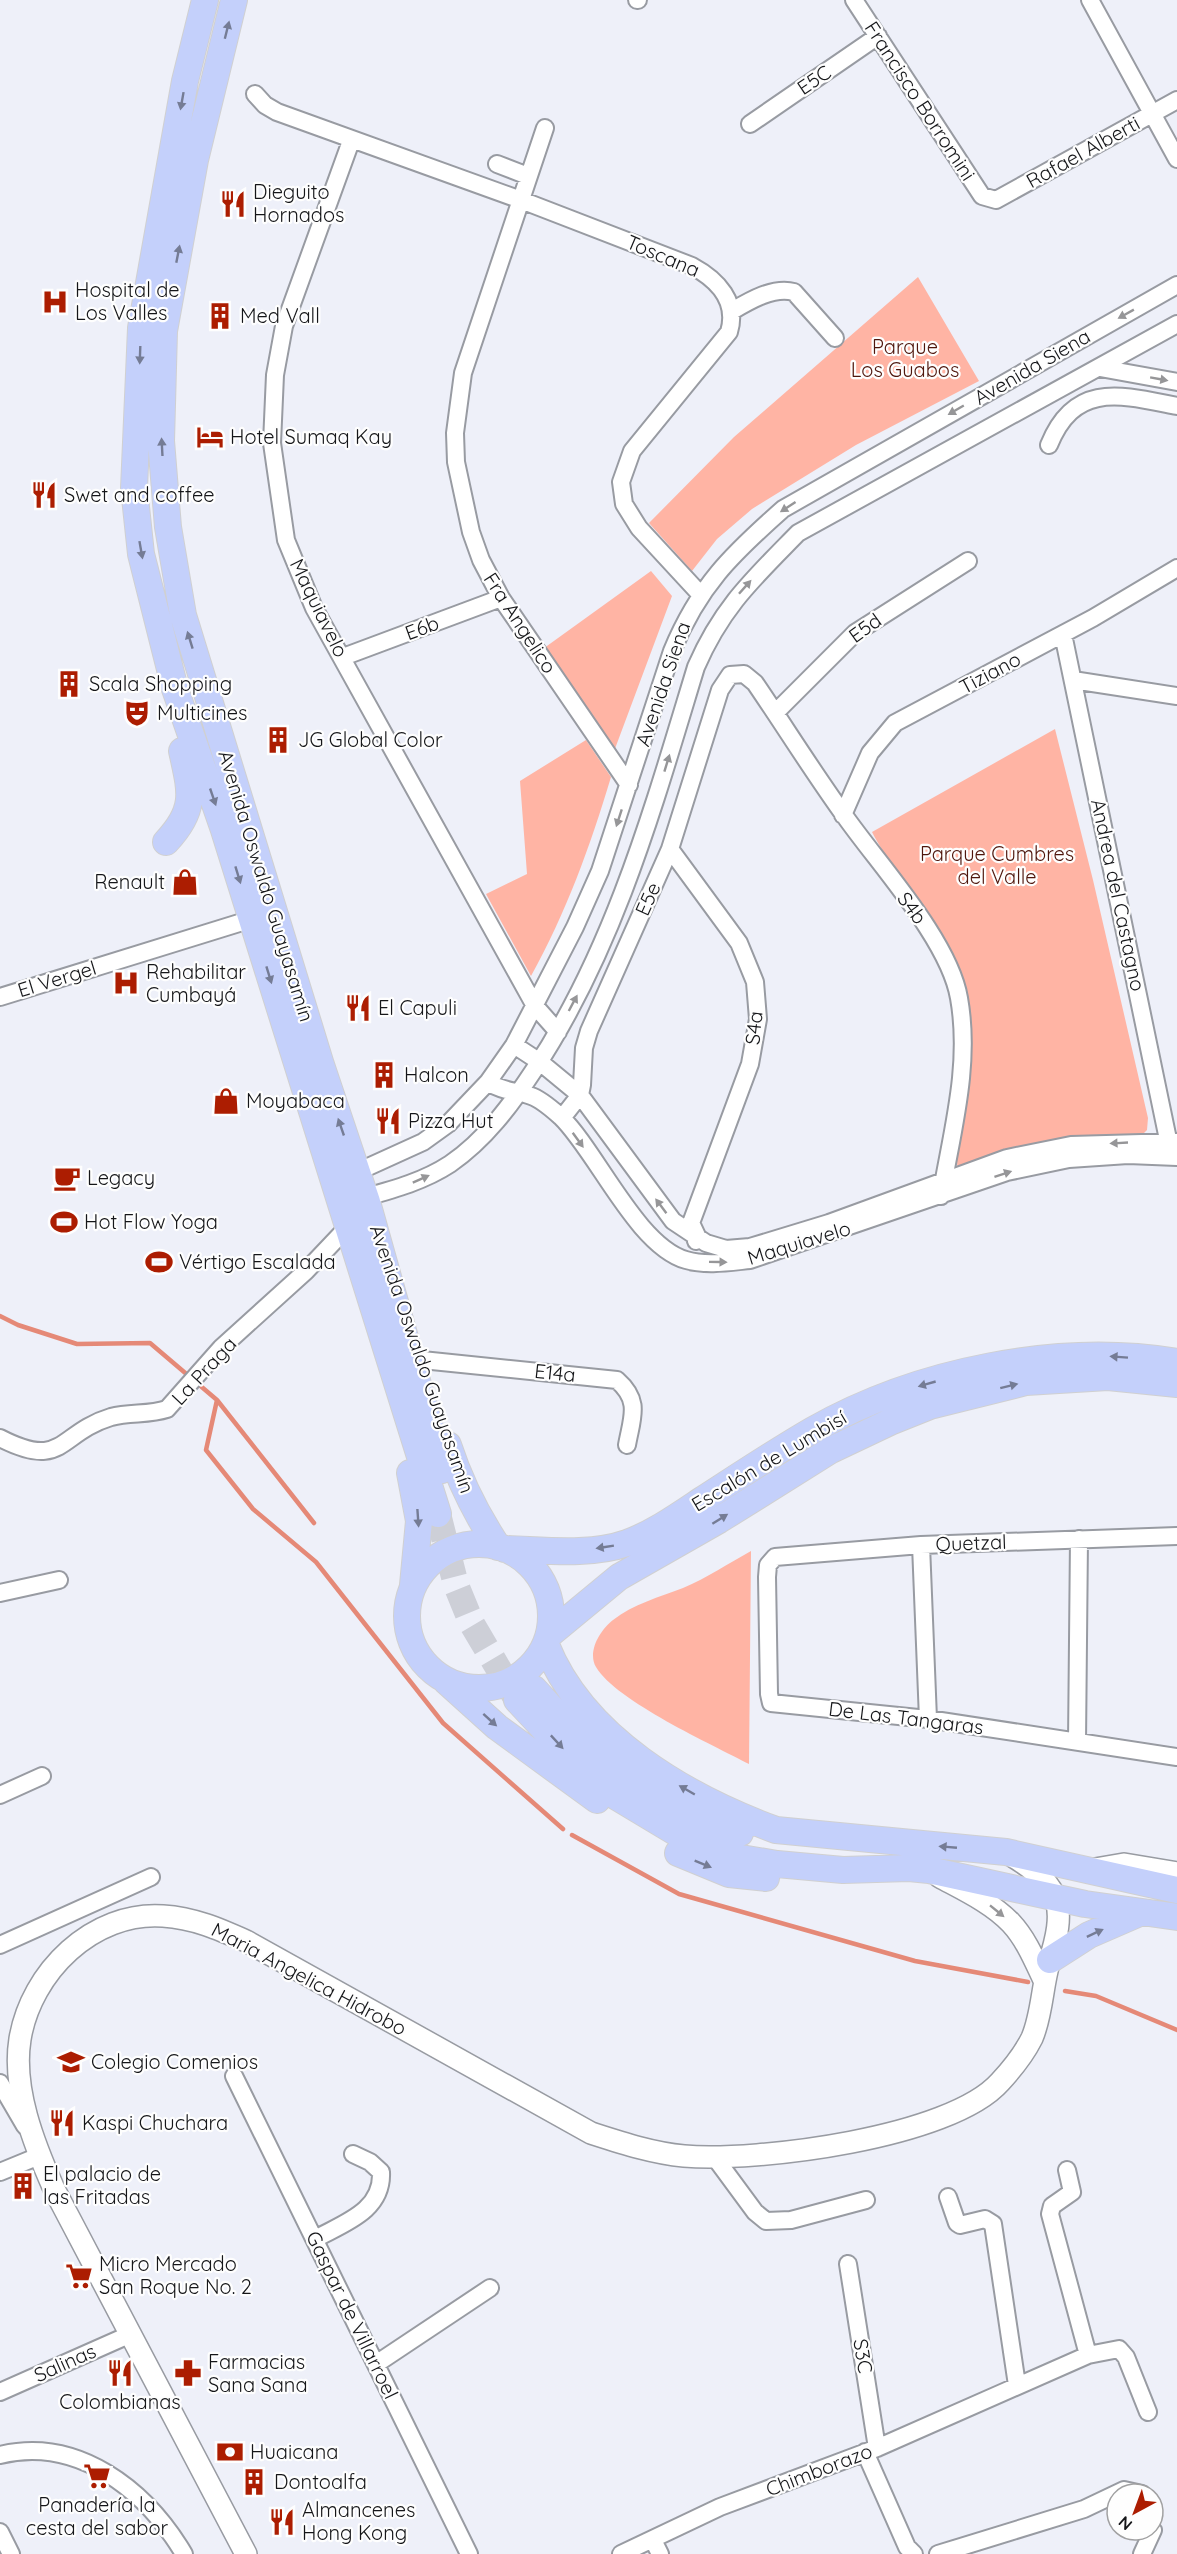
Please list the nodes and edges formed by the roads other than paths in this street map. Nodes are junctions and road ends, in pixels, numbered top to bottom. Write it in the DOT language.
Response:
graph roads {
  1 [pos="206,0"];
  2 [pos="234,0"];
  3 [pos="854,0"];
  4 [pos="1090,0"];
  5 [pos="878,36"];
  6 [pos="255,94"];
  7 [pos="1177,100"];
  8 [pos="1154,114"];
  9 [pos="750,124"];
  10 [pos="545,128"];
  11 [pos="351,141"];
  12 [pos="1177,159"];
  13 [pos="497,164"];
  14 [pos="528,176"];
  15 [pos="521,200"];
  16 [pos="988,200"];
  17 [pos="1177,285"];
  18 [pos="732,311"];
  19 [pos="1177,324"];
  20 [pos="835,338"];
  21 [pos="1100,368"];
  22 [pos="1177,382"];
  23 [pos="1177,406"];
  24 [pos="1049,445"];
  25 [pos="968,561"];
  26 [pos="1177,568"];
  27 [pos="700,594"];
  28 [pos="501,598"];
  29 [pos="1063,634"];
  30 [pos="343,657"];
  31 [pos="730,675"];
  32 [pos="1073,680"];
  33 [pos="176,688"];
  34 [pos="1177,696"];
  35 [pos="776,713"];
  36 [pos="629,785"];
  37 [pos="843,814"];
  38 [pos="166,842"];
  39 [pos="670,849"];
  40 [pos="252,919"];
  41 [pos="0,997"];
  42 [pos="536,1006"];
  43 [pos="558,1032"];
  44 [pos="514,1045"];
  45 [pos="540,1062"];
  46 [pos="488,1082"];
  47 [pos="519,1093"];
  48 [pos="580,1095"];
  49 [pos="561,1118"];
  50 [pos="1174,1149"];
  51 [pos="357,1172"];
  52 [pos="331,1177"];
  53 [pos="942,1189"];
  54 [pos="366,1200"];
  55 [pos="689,1228"];
  56 [pos="343,1232"];
  57 [pos="662,1245"];
  58 [pos="686,1260"];
  59 [pos="422,1360"];
  60 [pos="1177,1362"];
  61 [pos="1177,1384"];
  62 [pos="0,1437"];
  63 [pos="627,1445"];
  64 [pos="1177,1536"];
  65 [pos="1079,1539"];
  66 [pos="921,1545"];
  67 [pos="502,1548"];
  68 [pos="768,1565"];
  69 [pos="59,1580"];
  70 [pos="412,1587"];
  71 [pos="0,1593"];
  72 [pos="548,1640"];
  73 [pos="446,1681"];
  74 [pos="928,1719"];
  75 [pos="1077,1742"];
  76 [pos="1177,1757"];
  77 [pos="42,1776"];
  78 [pos="0,1795"];
  79 [pos="842,1838"];
  80 [pos="1006,1852"];
  81 [pos="843,1870"];
  82 [pos="929,1870"];
  83 [pos="1084,1871"];
  84 [pos="1177,1873"];
  85 [pos="151,1877"];
  86 [pos="1177,1890"];
  87 [pos="1058,1899"];
  88 [pos="1142,1912"];
  89 [pos="1177,1917"];
  90 [pos="0,1945"];
  91 [pos="1046,1975"];
  92 [pos="234,2076"];
  93 [pos="0,2083"];
  94 [pos="38,2152"];
  95 [pos="353,2154"];
  96 [pos="713,2155"];
  97 [pos="1067,2170"];
  98 [pos="0,2172"];
  99 [pos="948,2197"];
  100 [pos="866,2200"];
  101 [pos="315,2239"];
  102 [pos="848,2265"];
  103 [pos="490,2288"];
  104 [pos="131,2334"];
  105 [pos="1088,2355"];
  106 [pos="376,2364"];
  107 [pos="1017,2385"];
  108 [pos="0,2392"];
  109 [pos="1148,2412"];
  110 [pos="871,2450"];
  111 [pos="0,2455"];
  112 [pos="1105,2499"];
  113 [pos="0,2532"];
  114 [pos="657,2547"];
  115 [pos="11,2554"];
  116 [pos="184,2554"];
  117 [pos="246,2554"];
  118 [pos="469,2554"];
  119 [pos="621,2554"];
  120 [pos="914,2554"];
  121 [pos="938,2554"];
  1 -- 33 [label="main road, Avenida Oswaldo Guayasamín, one-way"];
  51 -- 2 [label="main road, Avenida Oswaldo Guayasamín, one-way"];
  3 -- 5 [label="street, Francisco Borromini"];
  4 -- 8 [label="street"];
  5 -- 9 [label="street, E5C"];
  5 -- 16 [label="street, Francisco Borromini"];
  6 -- 11 [label="street, Toscana"];
  7 -- 8 [label="street, Rafael Alberti"];
  8 -- 12 [label="street"];
  8 -- 16 [label="street, Rafael Alberti"];
  10 -- 14 [label="street, Fra Angelico"];
  11 -- 15 [label="street, Toscana"];
  11 -- 30 [label="street, Maquiavelo"];
  13 -- 14 [label="street"];
  14 -- 15 [label="street, Fra Angelico"];
  15 -- 18 [label="street, Toscana"];
  15 -- 28 [label="street, Fra Angelico"];
  17 -- 27 [label="street, Avenida Siena, one-way"];
  18 -- 20 [label="street"];
  18 -- 27 [label="street"];
  19 -- 21 [label="street, Avenida Siena"];
  21 -- 22 [label="street, one-way"];
  43 -- 21 [label="street, Avenida Siena, one-way"];
  23 -- 24 [label="street"];
  25 -- 35 [label="street, E5d"];
  26 -- 29 [label="street, Tiziano"];
  27 -- 36 [label="street, Avenida Siena"];
  28 -- 30 [label="street, E6b"];
  28 -- 36 [label="street, Fra Angelico"];
  29 -- 32 [label="street, Andrea del Castagno"];
  29 -- 37 [label="street, Tiziano"];
  30 -- 42 [label="street, Maquiavelo"];
  31 -- 35 [label="street, S4b"];
  31 -- 39 [label="street, E5e"];
  32 -- 34 [label="street"];
  32 -- 50 [label="street, Andrea del Castagno"];
  33 -- 38 [label="main road"];
  33 -- 40 [label="main road, Avenida Oswaldo Guayasamín, one-way"];
  35 -- 37 [label="street, S4b"];
  36 -- 42 [label="street, Avenida Siena, one-way"];
  37 -- 53 [label="street, S4b"];
  39 -- 48 [label="street, E5e"];
  39 -- 55 [label="street, S4a"];
  40 -- 41 [label="street, El Vergel"];
  40 -- 52 [label="main road, Avenida Oswaldo Guayasamín, one-way"];
  42 -- 43 [label="street, Maquiavelo"];
  42 -- 44 [label="street, Avenida Siena"];
  43 -- 45 [label="street, Avenida Siena"];
  44 -- 45 [label="street"];
  44 -- 46 [label="street, Avenida Siena"];
  45 -- 47 [label="street, Avenida Siena"];
  45 -- 48 [label="street"];
  46 -- 47 [label="street, Maquiavelo"];
  46 -- 51 [label="street, Avenida Siena"];
  47 -- 49 [label="street, Maquiavelo"];
  54 -- 47 [label="street, Avenida Siena, one-way"];
  48 -- 49 [label="street"];
  55 -- 48 [label="street, one-way"];
  49 -- 57 [label="street, Maquiavelo, one-way"];
  50 -- 53 [label="street, Maquiavelo"];
  51 -- 54 [label="main road, Avenida Oswaldo Guayasamín"];
  52 -- 54 [label="main road, Avenida Oswaldo Guayasamín"];
  52 -- 56 [label="main road, Avenida Oswaldo Guayasamín"];
  53 -- 55 [label="street, Maquiavelo"];
  58 -- 53 [label="street, Maquiavelo, one-way"];
  54 -- 59 [label="main road, Avenida Oswaldo Guayasamín"];
  55 -- 57 [label="street, S4a"];
  55 -- 58 [label="street, S4a"];
  56 -- 62 [label="street, La Praga"];
  56 -- 70 [label="main road, Avenida Oswaldo Guayasamín, one-way"];
  57 -- 58 [label="street, Maquiavelo"];
  59 -- 63 [label="street, E14a"];
  59 -- 67 [label="main road, Avenida Oswaldo Guayasamín"];
  60 -- 67 [label="main road, Escalón de Lumbisí, one-way"];
  72 -- 61 [label="main road, Escalón de Lumbisí, one-way"];
  64 -- 65 [label="street, Quetzal"];
  65 -- 66 [label="street, Quetzal"];
  65 -- 75 [label="street"];
  66 -- 68 [label="street, Quetzal"];
  66 -- 74 [label="street"];
  67 -- 70 [label="main road"];
  67 -- 72 [label="main road"];
  68 -- 74 [label="street, De Las Tangaras"];
  69 -- 71 [label="street"];
  70 -- 73 [label="main road"];
  72 -- 73 [label="main road"];
  79 -- 72 [label="main road, one-way"];
  73 -- 81 [label="main road, one-way"];
  74 -- 75 [label="street, De Las Tangaras"];
  75 -- 76 [label="street, De Las Tangaras"];
  77 -- 78 [label="street"];
  80 -- 79 [label="main road, one-way"];
  79 -- 81 [label="main road, one-way"];
  80 -- 83 [label="main road"];
  80 -- 87 [label="street"];
  81 -- 82 [label="main road"];
  82 -- 87 [label="main road"];
  82 -- 91 [label="street, one-way"];
  83 -- 84 [label="street"];
  83 -- 86 [label="main road"];
  85 -- 90 [label="street"];
  87 -- 88 [label="main road"];
  87 -- 91 [label="street, Maria Angelica Hidrobo"];
  88 -- 89 [label="main road"];
  91 -- 88 [label="main road, one-way"];
  91 -- 96 [label="street, Maria Angelica Hidrobo"];
  92 -- 101 [label="street, Gaspar de Villarroel"];
  93 -- 94 [label="street"];
  94 -- 96 [label="street, Maria Angelica Hidrobo"];
  94 -- 98 [label="street"];
  94 -- 104 [label="street, Maria Angelica Hidrobo"];
  95 -- 101 [label="street"];
  96 -- 100 [label="street"];
  97 -- 105 [label="street"];
  99 -- 107 [label="street"];
  101 -- 106 [label="street, Gaspar de Villarroel"];
  102 -- 110 [label="street, S3C"];
  103 -- 106 [label="street"];
  104 -- 108 [label="street, Salinas"];
  104 -- 117 [label="street, Maria Angelica Hidrobo"];
  105 -- 107 [label="street, Chimborazo"];
  105 -- 109 [label="street, Chimborazo"];
  106 -- 118 [label="street, Gaspar de Villarroel"];
  107 -- 110 [label="street, Chimborazo"];
  110 -- 114 [label="street, Chimborazo"];
  110 -- 120 [label="street, S3C"];
  111 -- 116 [label="street"];
  112 -- 121 [label="street"];
  113 -- 115 [label="street"];
  114 -- 119 [label="street, Chimborazo"];
}
